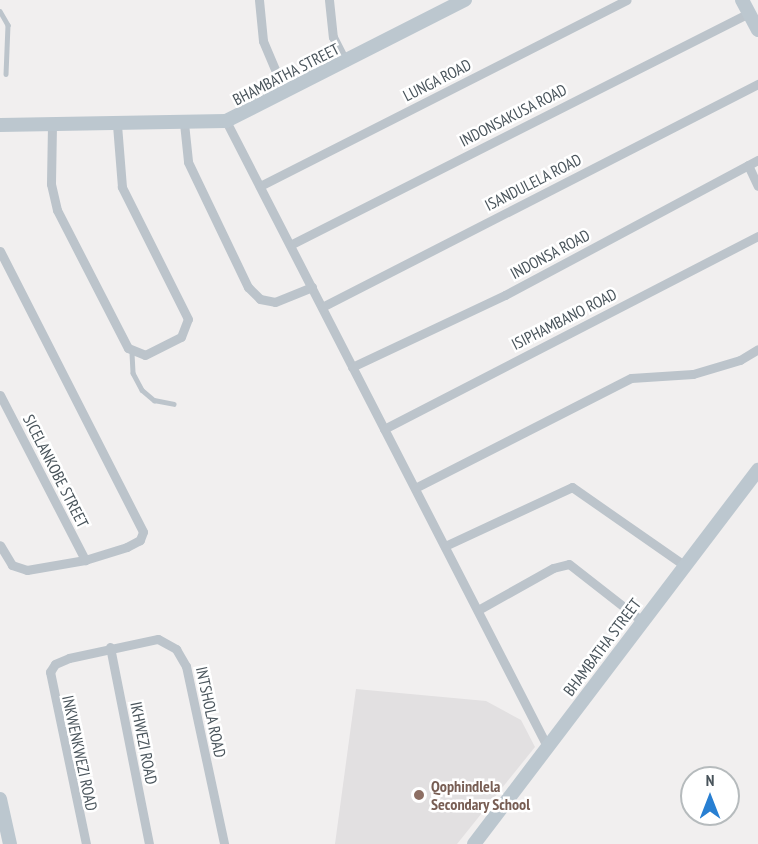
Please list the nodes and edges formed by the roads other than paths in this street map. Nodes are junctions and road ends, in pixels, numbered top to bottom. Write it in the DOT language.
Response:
graph roads {
  1 [pos="259,0"];
  2 [pos="329,0"];
  3 [pos="626,0"];
  4 [pos="461,1"];
  5 [pos="745,6"];
  6 [pos="0,11"];
  7 [pos="758,30"];
  8 [pos="346,62"];
  9 [pos="6,74"];
  10 [pos="758,84"];
  11 [pos="285,93"];
  12 [pos="226,121"];
  13 [pos="184,123"];
  14 [pos="0,125"];
  15 [pos="52,125"];
  16 [pos="117,125"];
  17 [pos="758,160"];
  18 [pos="748,165"];
  19 [pos="261,186"];
  20 [pos="758,186"];
  21 [pos="758,236"];
  22 [pos="292,244"];
  23 [pos="0,251"];
  24 [pos="312,286"];
  25 [pos="322,307"];
  26 [pos="758,349"];
  27 [pos="132,353"];
  28 [pos="352,367"];
  29 [pos="0,395"];
  30 [pos="174,404"];
  31 [pos="384,429"];
  32 [pos="758,470"];
  33 [pos="414,488"];
  34 [pos="0,544"];
  35 [pos="445,546"];
  36 [pos="85,560"];
  37 [pos="684,565"];
  38 [pos="478,610"];
  39 [pos="642,621"];
  40 [pos="110,647"];
  41 [pos="51,668"];
  42 [pos="548,748"];
  43 [pos="0,799"];
  44 [pos="10,844"];
  45 [pos="86,844"];
  46 [pos="149,844"];
  47 [pos="224,844"];
  48 [pos="474,844"];
  1 -- 11 [label="street"];
  2 -- 8 [label="street"];
  3 -- 19 [label="street, LUNGA ROAD"];
  4 -- 8 [label="street, BHAMBATHA STREET"];
  5 -- 7 [label="street"];
  5 -- 22 [label="street, INDONSAKUSA ROAD"];
  6 -- 9 [label="lane"];
  8 -- 11 [label="street, BHAMBATHA STREET"];
  10 -- 25 [label="street, ISANDULELA ROAD"];
  11 -- 12 [label="street, BHAMBATHA STREET"];
  12 -- 13 [label="street, BHAMBATHA STREET"];
  12 -- 19 [label="street"];
  13 -- 16 [label="street, BHAMBATHA STREET"];
  13 -- 24 [label="street"];
  14 -- 15 [label="street, BHAMBATHA STREET"];
  15 -- 16 [label="street, BHAMBATHA STREET"];
  15 -- 27 [label="street"];
  16 -- 27 [label="street"];
  17 -- 18 [label="street, INDONSA ROAD"];
  18 -- 20 [label="street"];
  18 -- 28 [label="street, INDONSA ROAD"];
  19 -- 22 [label="street"];
  21 -- 31 [label="street, ISIPHAMBANO ROAD"];
  22 -- 24 [label="street"];
  23 -- 36 [label="street"];
  24 -- 25 [label="street"];
  25 -- 28 [label="street"];
  26 -- 33 [label="street"];
  27 -- 30 [label="lane"];
  28 -- 31 [label="street"];
  29 -- 36 [label="street, SICELANKOBE STREET"];
  31 -- 33 [label="street"];
  32 -- 37 [label="street, BHAMBATHA STREET"];
  33 -- 35 [label="street"];
  34 -- 36 [label="street"];
  35 -- 37 [label="street"];
  35 -- 38 [label="street"];
  37 -- 39 [label="street, BHAMBATHA STREET"];
  38 -- 39 [label="street"];
  38 -- 42 [label="street"];
  39 -- 42 [label="street, BHAMBATHA STREET"];
  40 -- 41 [label="street, INTSHOLA ROAD"];
  40 -- 46 [label="street, IKHWEZI ROAD"];
  40 -- 47 [label="street, INTSHOLA ROAD"];
  41 -- 45 [label="street, INKWENKWEZI ROAD"];
  42 -- 48 [label="street, BHAMBATHA STREET"];
  43 -- 44 [label="street"];
}
